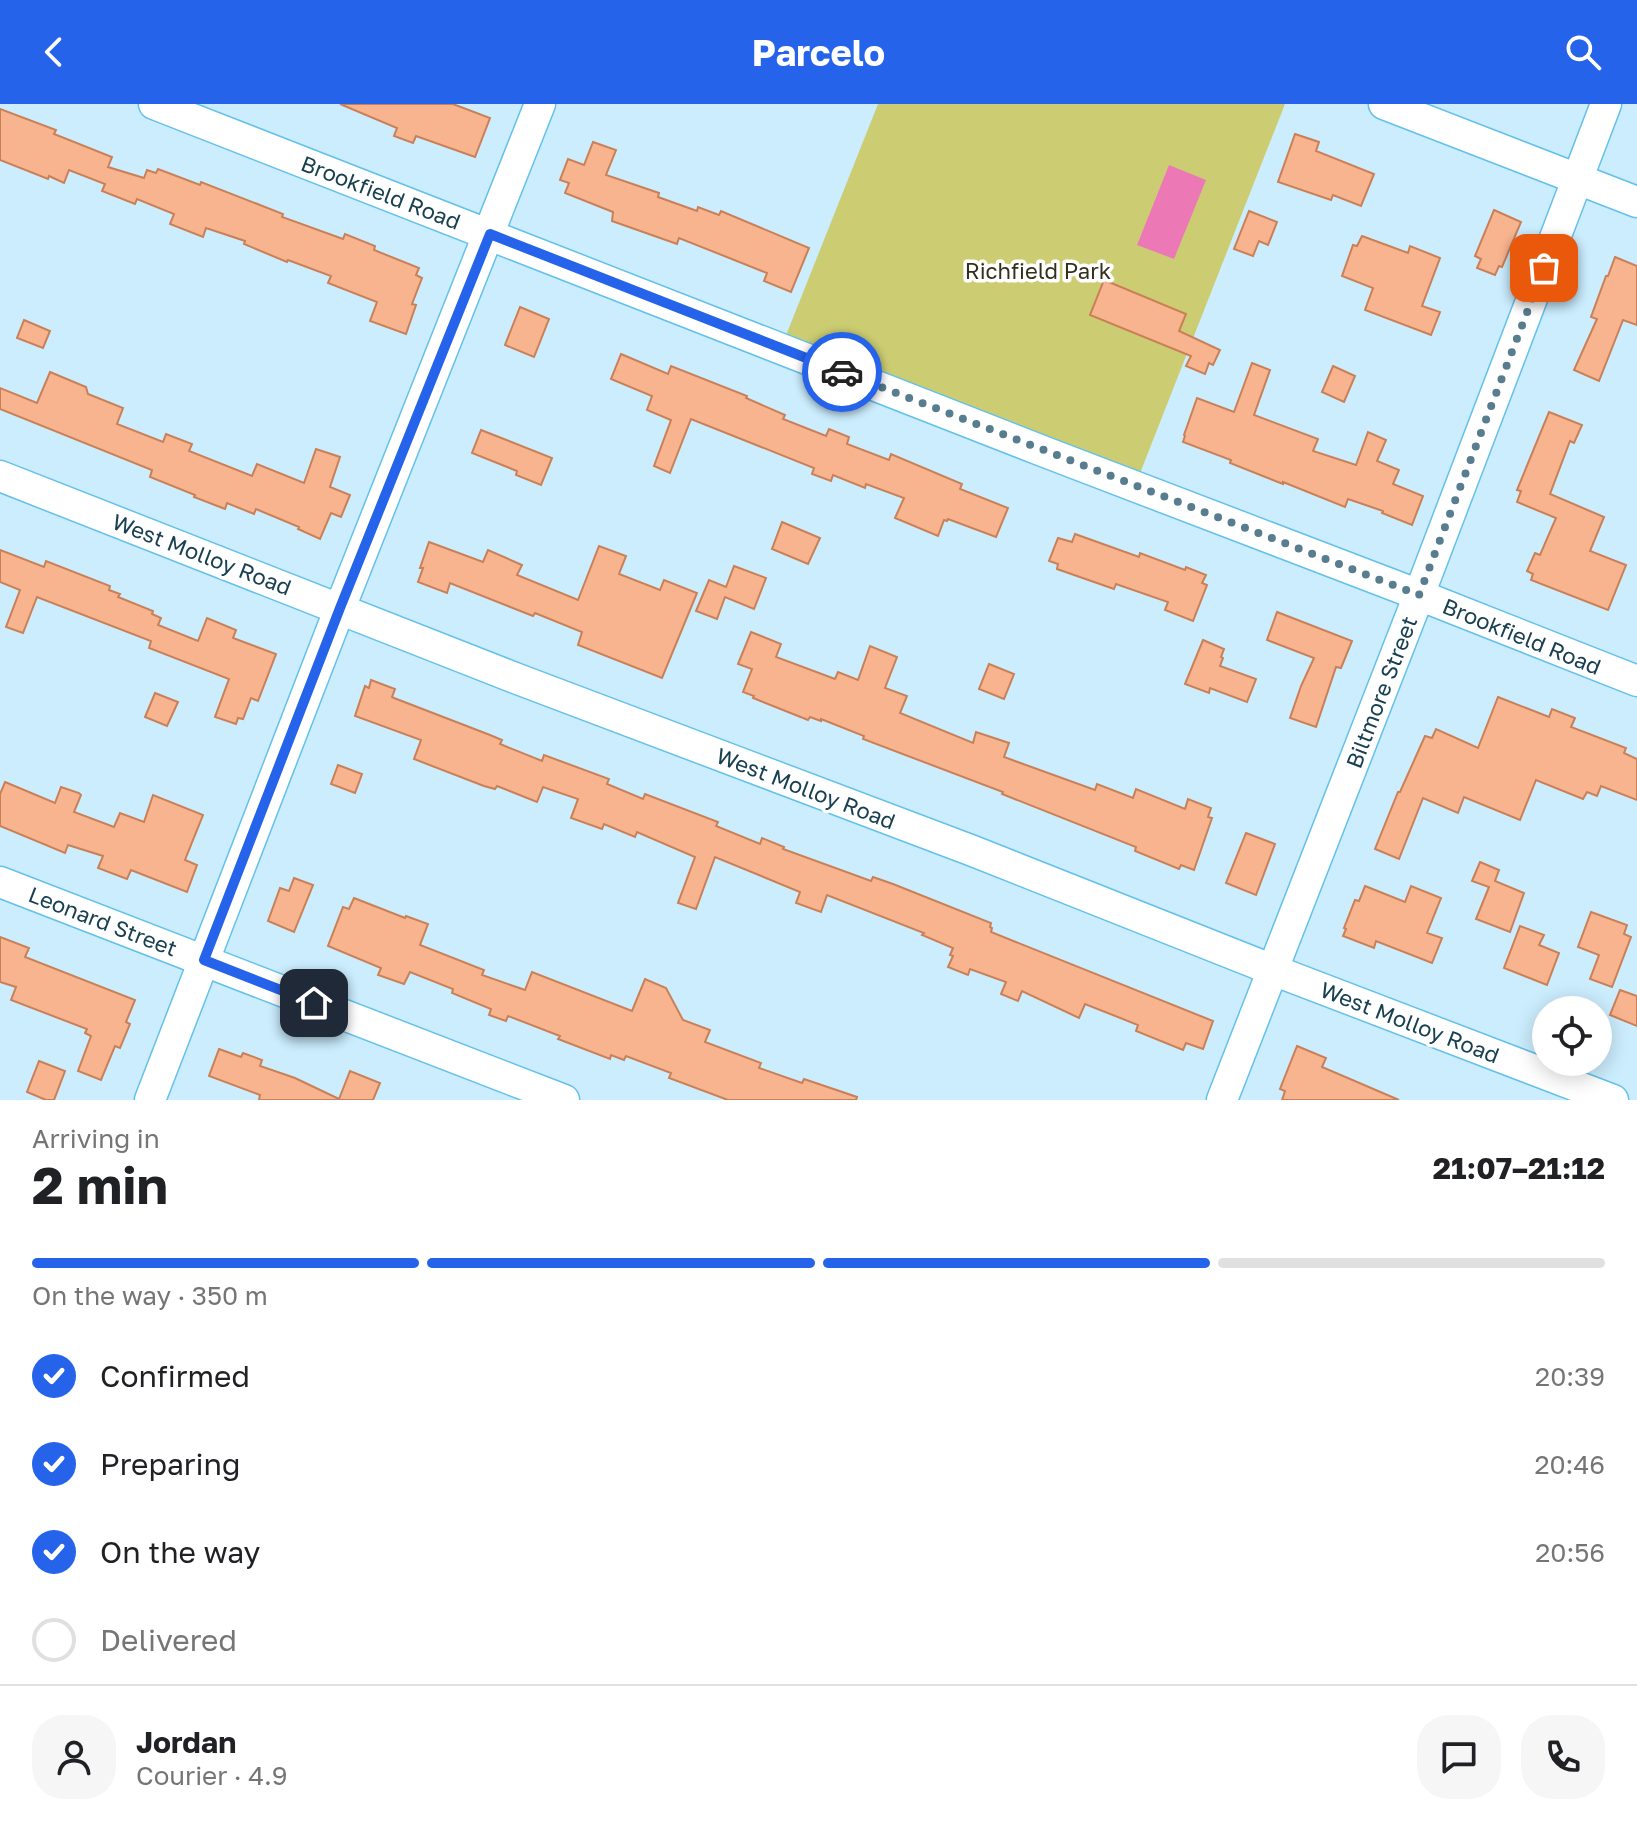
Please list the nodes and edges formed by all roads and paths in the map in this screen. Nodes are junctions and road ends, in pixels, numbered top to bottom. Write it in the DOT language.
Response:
graph roads {
  1 [pos="154,104"];
  2 [pos="540,104"];
  3 [pos="1384,104"];
  4 [pos="1606,104"];
  5 [pos="1579,179"];
  6 [pos="1637,202"];
  7 [pos="490,234"];
  8 [pos="0,476"];
  9 [pos="1419,595"];
  10 [pos="340,608"];
  11 [pos="1637,681"];
  12 [pos="0,882"];
  13 [pos="204,960"];
  14 [pos="1273,970"];
  15 [pos="150,1100"];
  16 [pos="564,1100"];
  17 [pos="1222,1100"];
  18 [pos="1613,1100"];
  1 -- 7 [label="street, Brookfield Road"];
  2 -- 7 [label="street"];
  3 -- 5 [label="street"];
  4 -- 5 [label="street, Biltmore Street"];
  5 -- 6 [label="street"];
  5 -- 9 [label="street, Biltmore Street"];
  7 -- 9 [label="street, Brookfield Road"];
  7 -- 10 [label="street"];
  8 -- 10 [label="street, West Molloy Road"];
  9 -- 11 [label="street, Brookfield Road"];
  9 -- 14 [label="street, Biltmore Street"];
  10 -- 13 [label="street"];
  10 -- 14 [label="street, West Molloy Road"];
  12 -- 13 [label="street, Leonard Street"];
  13 -- 15 [label="street"];
  13 -- 16 [label="street, Leonard Street"];
  14 -- 17 [label="street, Biltmore Street"];
  14 -- 18 [label="street, West Molloy Road"];
}
